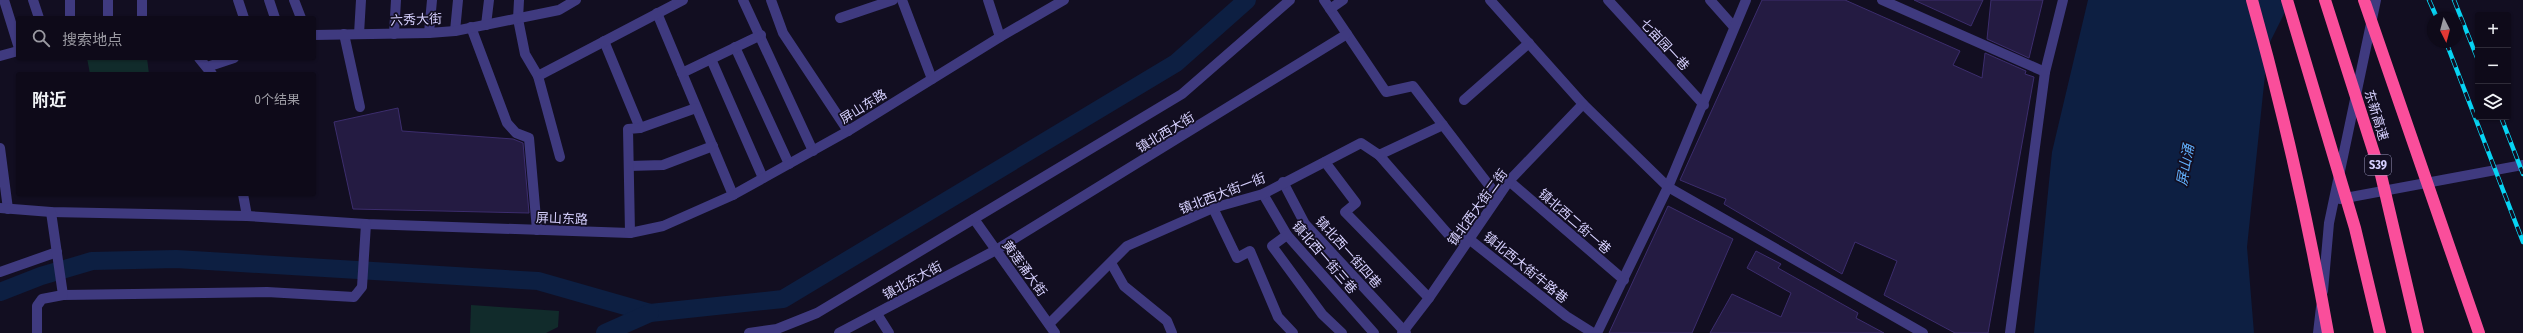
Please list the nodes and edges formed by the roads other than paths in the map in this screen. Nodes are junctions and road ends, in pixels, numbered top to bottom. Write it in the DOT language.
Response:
graph roads {
  1 [pos="4,0"];
  2 [pos="33,0"];
  3 [pos="70,0"];
  4 [pos="108,0"];
  5 [pos="142,0"];
  6 [pos="238,0"];
  7 [pos="269,0"];
  8 [pos="294,0"];
  9 [pos="361,0"];
  10 [pos="396,0"];
  11 [pos="432,0"];
  12 [pos="458,0"];
  13 [pos="489,0"];
  14 [pos="519,0"];
  15 [pos="576,0"];
  16 [pos="683,0"];
  17 [pos="743,0"];
  18 [pos="770,0"];
  19 [pos="893,0"];
  20 [pos="902,0"];
  21 [pos="988,0"];
  22 [pos="1064,0"];
  23 [pos="1290,0"];
  24 [pos="1324,0"];
  25 [pos="1343,0"];
  26 [pos="1490,0"];
  27 [pos="1608,0"];
  28 [pos="1710,0"];
  29 [pos="1746,0"];
  30 [pos="1882,0"];
  31 [pos="2062,0"];
  32 [pos="2252,0"];
  33 [pos="2287,0"];
  34 [pos="2324,0"];
  35 [pos="2364,0"];
  36 [pos="2376,0"];
  37 [pos="1330,9"];
  38 [pos="657,13"];
  39 [pos="38,16"];
  40 [pos="70,16"];
  41 [pos="108,16"];
  42 [pos="142,16"];
  43 [pos="243,16"];
  44 [pos="274,16"];
  45 [pos="299,16"];
  46 [pos="840,18"];
  47 [pos="518,19"];
  48 [pos="486,25"];
  49 [pos="471,27"];
  50 [pos="1734,27"];
  51 [pos="455,31"];
  52 [pos="429,33"];
  53 [pos="344,34"];
  54 [pos="359,34"];
  55 [pos="394,34"];
  56 [pos="1347,34"];
  57 [pos="316,35"];
  58 [pos="760,35"];
  59 [pos="1000,37"];
  60 [pos="16,39"];
  61 [pos="604,41"];
  62 [pos="1529,43"];
  63 [pos="735,47"];
  64 [pos="16,51"];
  65 [pos="0,55"];
  66 [pos="711,59"];
  67 [pos="201,60"];
  68 [pos="230,60"];
  69 [pos="210,71"];
  70 [pos="2045,72"];
  71 [pos="682,73"];
  72 [pos="538,76"];
  73 [pos="932,79"];
  74 [pos="1464,100"];
  75 [pos="1583,104"];
  76 [pos="1704,105"];
  77 [pos="360,106"];
  78 [pos="696,108"];
  79 [pos="1443,125"];
  80 [pos="640,128"];
  81 [pos="848,131"];
  82 [pos="713,146"];
  83 [pos="0,148"];
  84 [pos="813,151"];
  85 [pos="1379,155"];
  86 [pos="560,157"];
  87 [pos="1325,162"];
  88 [pos="789,164"];
  89 [pos="2523,165"];
  90 [pos="629,166"];
  91 [pos="763,178"];
  92 [pos="1509,181"];
  93 [pos="1283,182"];
  94 [pos="1668,187"];
  95 [pos="733,194"];
  96 [pos="1263,194"];
  97 [pos="243,196"];
  98 [pos="1498,197"];
  99 [pos="2334,200"];
  100 [pos="4,208"];
  101 [pos="1213,208"];
  102 [pos="51,212"];
  103 [pos="247,216"];
  104 [pos="974,219"];
  105 [pos="366,224"];
  106 [pos="537,230"];
  107 [pos="630,233"];
  108 [pos="1287,235"];
  109 [pos="1469,239"];
  110 [pos="996,250"];
  111 [pos="57,252"];
  112 [pos="1111,263"];
  113 [pos="0,272"];
  114 [pos="1624,280"];
  115 [pos="63,295"];
  116 [pos="1430,298"];
  117 [pos="877,314"];
  118 [pos="1049,324"];
  119 [pos="36,333"];
  120 [pos="749,333"];
  121 [pos="839,333"];
  122 [pos="889,333"];
  123 [pos="1055,333"];
  124 [pos="1172,333"];
  125 [pos="1293,333"];
  126 [pos="1342,333"];
  127 [pos="1374,333"];
  128 [pos="1404,333"];
  129 [pos="1593,333"];
  130 [pos="1598,333"];
  131 [pos="1923,333"];
  132 [pos="2010,333"];
  133 [pos="2318,333"];
  134 [pos="2328,333"];
  135 [pos="2380,333"];
  136 [pos="2418,333"];
  137 [pos="2479,333"];
  1 -- 60 [label="street"];
  2 -- 39 [label="street"];
  3 -- 40 [label="street"];
  4 -- 41 [label="street"];
  5 -- 42 [label="street"];
  6 -- 43 [label="street"];
  7 -- 44 [label="street"];
  8 -- 45 [label="street"];
  9 -- 54 [label="street"];
  10 -- 55 [label="street"];
  11 -- 52 [label="street"];
  12 -- 51 [label="street"];
  13 -- 48 [label="street"];
  14 -- 47 [label="street"];
  15 -- 47 [label="street, 六秀大街"];
  16 -- 38 [label="street"];
  17 -- 58 [label="street"];
  18 -- 81 [label="street"];
  19 -- 46 [label="street"];
  20 -- 73 [label="street"];
  21 -- 59 [label="street"];
  22 -- 59 [label="street, 屏山东路"];
  23 -- 104 [label="street"];
  24 -- 37 [label="street"];
  25 -- 37 [label="street"];
  26 -- 62 [label="street"];
  27 -- 76 [label="street, 七亩园一巷"];
  28 -- 50 [label="street"];
  29 -- 50 [label="street"];
  30 -- 70 [label="street"];
  31 -- 70 [label="street"];
  32 -- 134 [label="highway, bridge"];
  33 -- 135 [label="highway, bridge"];
  34 -- 136 [label="highway, 东新高速 / S39, bridge"];
  35 -- 137 [label="highway, bridge"];
  36 -- 99 [label="street"];
  37 -- 56 [label="street"];
  38 -- 61 [label="street"];
  38 -- 71 [label="street"];
  47 -- 48 [label="street, 六秀大街"];
  47 -- 72 [label="street"];
  48 -- 49 [label="street, 六秀大街"];
  49 -- 51 [label="street, 六秀大街"];
  49 -- 106 [label="street"];
  50 -- 76 [label="street"];
  51 -- 52 [label="street, 六秀大街"];
  52 -- 55 [label="street, 六秀大街"];
  53 -- 54 [label="street, 六秀大街"];
  53 -- 57 [label="street, 六秀大街"];
  53 -- 77 [label="street"];
  54 -- 55 [label="street, 六秀大街"];
  56 -- 79 [label="street"];
  56 -- 110 [label="street, 镇北西大街"];
  58 -- 63 [label="street"];
  58 -- 84 [label="street"];
  59 -- 73 [label="street, 屏山东路"];
  61 -- 72 [label="street"];
  61 -- 80 [label="street"];
  62 -- 74 [label="street"];
  62 -- 75 [label="street"];
  63 -- 66 [label="street"];
  63 -- 88 [label="street"];
  64 -- 65 [label="street"];
  66 -- 71 [label="street"];
  66 -- 91 [label="street"];
  67 -- 69 [label="street"];
  68 -- 69 [label="street"];
  70 -- 132 [label="street"];
  71 -- 78 [label="street"];
  72 -- 86 [label="street"];
  73 -- 81 [label="street, 屏山东路"];
  75 -- 92 [label="street, 镇北西大街二街"];
  75 -- 94 [label="street"];
  76 -- 94 [label="street"];
  78 -- 80 [label="street"];
  78 -- 82 [label="street"];
  79 -- 85 [label="street"];
  79 -- 98 [label="street"];
  80 -- 90 [label="street"];
  81 -- 84 [label="street, 屏山东路"];
  82 -- 90 [label="street"];
  82 -- 95 [label="street"];
  83 -- 100 [label="street"];
  84 -- 88 [label="street, 屏山东路"];
  85 -- 87 [label="street, 镇北西大街一街"];
  85 -- 109 [label="street, 镇北西大街牛路巷"];
  87 -- 93 [label="street, 镇北西大街一街"];
  87 -- 116 [label="street, 镇北西一街四巷"];
  88 -- 91 [label="street, 屏山东路"];
  89 -- 99 [label="street"];
  90 -- 107 [label="street"];
  91 -- 95 [label="street, 屏山东路"];
  92 -- 98 [label="street, 镇北西大街二街"];
  92 -- 114 [label="street, 镇北西二街一巷"];
  93 -- 96 [label="street, 镇北西大街一街"];
  93 -- 128 [label="street, 镇北西一街四巷"];
  94 -- 114 [label="street"];
  94 -- 131 [label="street"];
  95 -- 107 [label="street, 屏山东路"];
  96 -- 101 [label="street, 镇北西大街一街"];
  96 -- 108 [label="street, 镇北西一街三巷"];
  97 -- 103 [label="street"];
  98 -- 109 [label="street, 镇北西大街二街"];
  99 -- 133 [label="street"];
  100 -- 102 [label="street, 屏山东路"];
  101 -- 112 [label="street, 镇北西大街一街"];
  101 -- 125 [label="street"];
  102 -- 103 [label="street, 屏山东路"];
  102 -- 111 [label="street"];
  103 -- 105 [label="street, 屏山东路"];
  104 -- 110 [label="street, 黄莲涌大街"];
  104 -- 120 [label="street"];
  105 -- 106 [label="street, 屏山东路"];
  105 -- 115 [label="street"];
  106 -- 107 [label="street, 屏山东路"];
  108 -- 126 [label="street"];
  108 -- 127 [label="street, 镇北西一街三巷"];
  109 -- 116 [label="street, 镇北西大街二街"];
  109 -- 129 [label="street, 镇北西大街牛路巷"];
  110 -- 117 [label="street, 镇北东大街"];
  110 -- 118 [label="street, 黄莲涌大街"];
  111 -- 113 [label="street"];
  111 -- 115 [label="street"];
  112 -- 118 [label="street, 镇北西大街一街"];
  112 -- 124 [label="street"];
  114 -- 130 [label="street"];
  115 -- 119 [label="street"];
  116 -- 128 [label="street, 镇北西大街二街"];
  117 -- 121 [label="street, 镇北东大街"];
  117 -- 122 [label="street"];
  118 -- 123 [label="street, 黄莲涌大街"];
}
